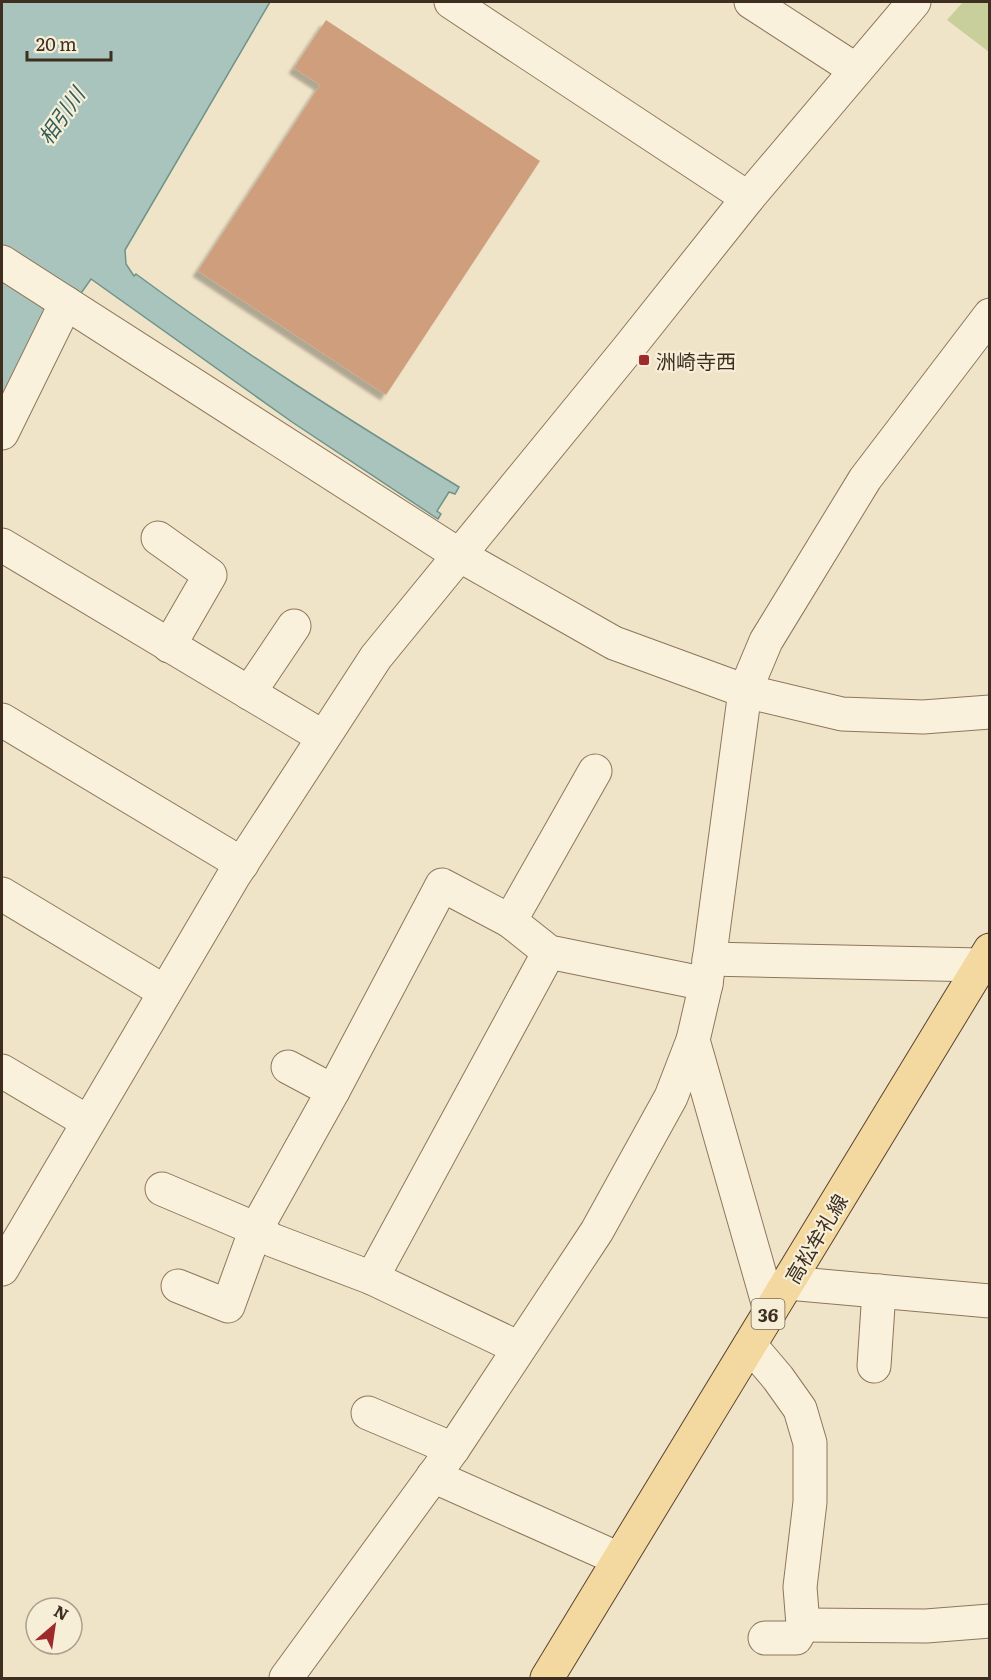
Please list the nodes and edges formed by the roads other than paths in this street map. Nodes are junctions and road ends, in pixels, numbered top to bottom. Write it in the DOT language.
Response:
graph roads {
  1 [pos="451,2"];
  2 [pos="751,2"];
  3 [pos="914,2"];
  4 [pos="856,70"];
  5 [pos="748,198"];
  6 [pos="2,261"];
  7 [pos="61,299"];
  8 [pos="990,315"];
  9 [pos="2,434"];
  10 [pos="158,538"];
  11 [pos="2,545"];
  12 [pos="459,555"];
  13 [pos="294,626"];
  14 [pos="169,646"];
  15 [pos="745,691"];
  16 [pos="249,693"];
  17 [pos="990,712"];
  18 [pos="2,720"];
  19 [pos="323,737"];
  20 [pos="595,771"];
  21 [pos="242,864"];
  22 [pos="2,894"];
  23 [pos="510,921"];
  24 [pos="549,952"];
  25 [pos="985,958"];
  26 [pos="708,972"];
  27 [pos="165,992"];
  28 [pos="693,1040"];
  29 [pos="288,1067"];
  30 [pos="2,1071"];
  31 [pos="333,1091"];
  32 [pos="88,1122"];
  33 [pos="162,1189"];
  34 [pos="256,1229"];
  35 [pos="5,1254"];
  36 [pos="372,1278"];
  37 [pos="788,1283"];
  38 [pos="178,1286"];
  39 [pos="879,1291"];
  40 [pos="990,1301"];
  41 [pos="770,1310"];
  42 [pos="750,1345"];
  43 [pos="519,1348"];
  44 [pos="874,1366"];
  45 [pos="368,1413"];
  46 [pos="453,1449"];
  47 [pos="433,1476"];
  48 [pos="619,1559"];
  49 [pos="990,1621"];
  50 [pos="803,1625"];
  51 [pos="765,1638"];
  52 [pos="286,1678"];
  53 [pos="547,1678"];
  1 -- 5 [label="street"];
  2 -- 4 [label="street"];
  3 -- 4 [label="street"];
  4 -- 5 [label="street"];
  5 -- 12 [label="street"];
  6 -- 7 [label="street"];
  7 -- 9 [label="street"];
  7 -- 12 [label="street"];
  8 -- 15 [label="street"];
  10 -- 14 [label="street"];
  11 -- 14 [label="street"];
  12 -- 15 [label="street"];
  12 -- 19 [label="street"];
  13 -- 16 [label="street"];
  14 -- 16 [label="street"];
  15 -- 17 [label="street"];
  15 -- 26 [label="street"];
  16 -- 19 [label="street"];
  18 -- 21 [label="street"];
  19 -- 21 [label="street"];
  20 -- 23 [label="street"];
  21 -- 27 [label="street"];
  22 -- 27 [label="street"];
  23 -- 24 [label="street"];
  23 -- 31 [label="street"];
  24 -- 26 [label="street"];
  24 -- 36 [label="street"];
  25 -- 26 [label="street"];
  25 -- 37 [label="main road, 高松牟礼線 / 36"];
  26 -- 28 [label="street"];
  27 -- 32 [label="street"];
  28 -- 41 [label="street"];
  28 -- 43 [label="street"];
  29 -- 31 [label="street"];
  30 -- 32 [label="street"];
  31 -- 34 [label="street"];
  32 -- 35 [label="street"];
  33 -- 34 [label="street"];
  34 -- 36 [label="street"];
  34 -- 38 [label="street"];
  36 -- 43 [label="street"];
  37 -- 39 [label="street"];
  37 -- 41 [label="main road, 高松牟礼線 / 36"];
  39 -- 40 [label="street"];
  39 -- 44 [label="street"];
  41 -- 42 [label="main road, 高松牟礼線 / 36"];
  42 -- 48 [label="main road, 高松牟礼線 / 36"];
  42 -- 50 [label="street"];
  43 -- 46 [label="street"];
  45 -- 46 [label="street"];
  46 -- 47 [label="street"];
  47 -- 48 [label="street"];
  47 -- 52 [label="street"];
  48 -- 53 [label="main road, 高松牟礼線 / 36"];
  49 -- 50 [label="street"];
  50 -- 51 [label="street"];
}
